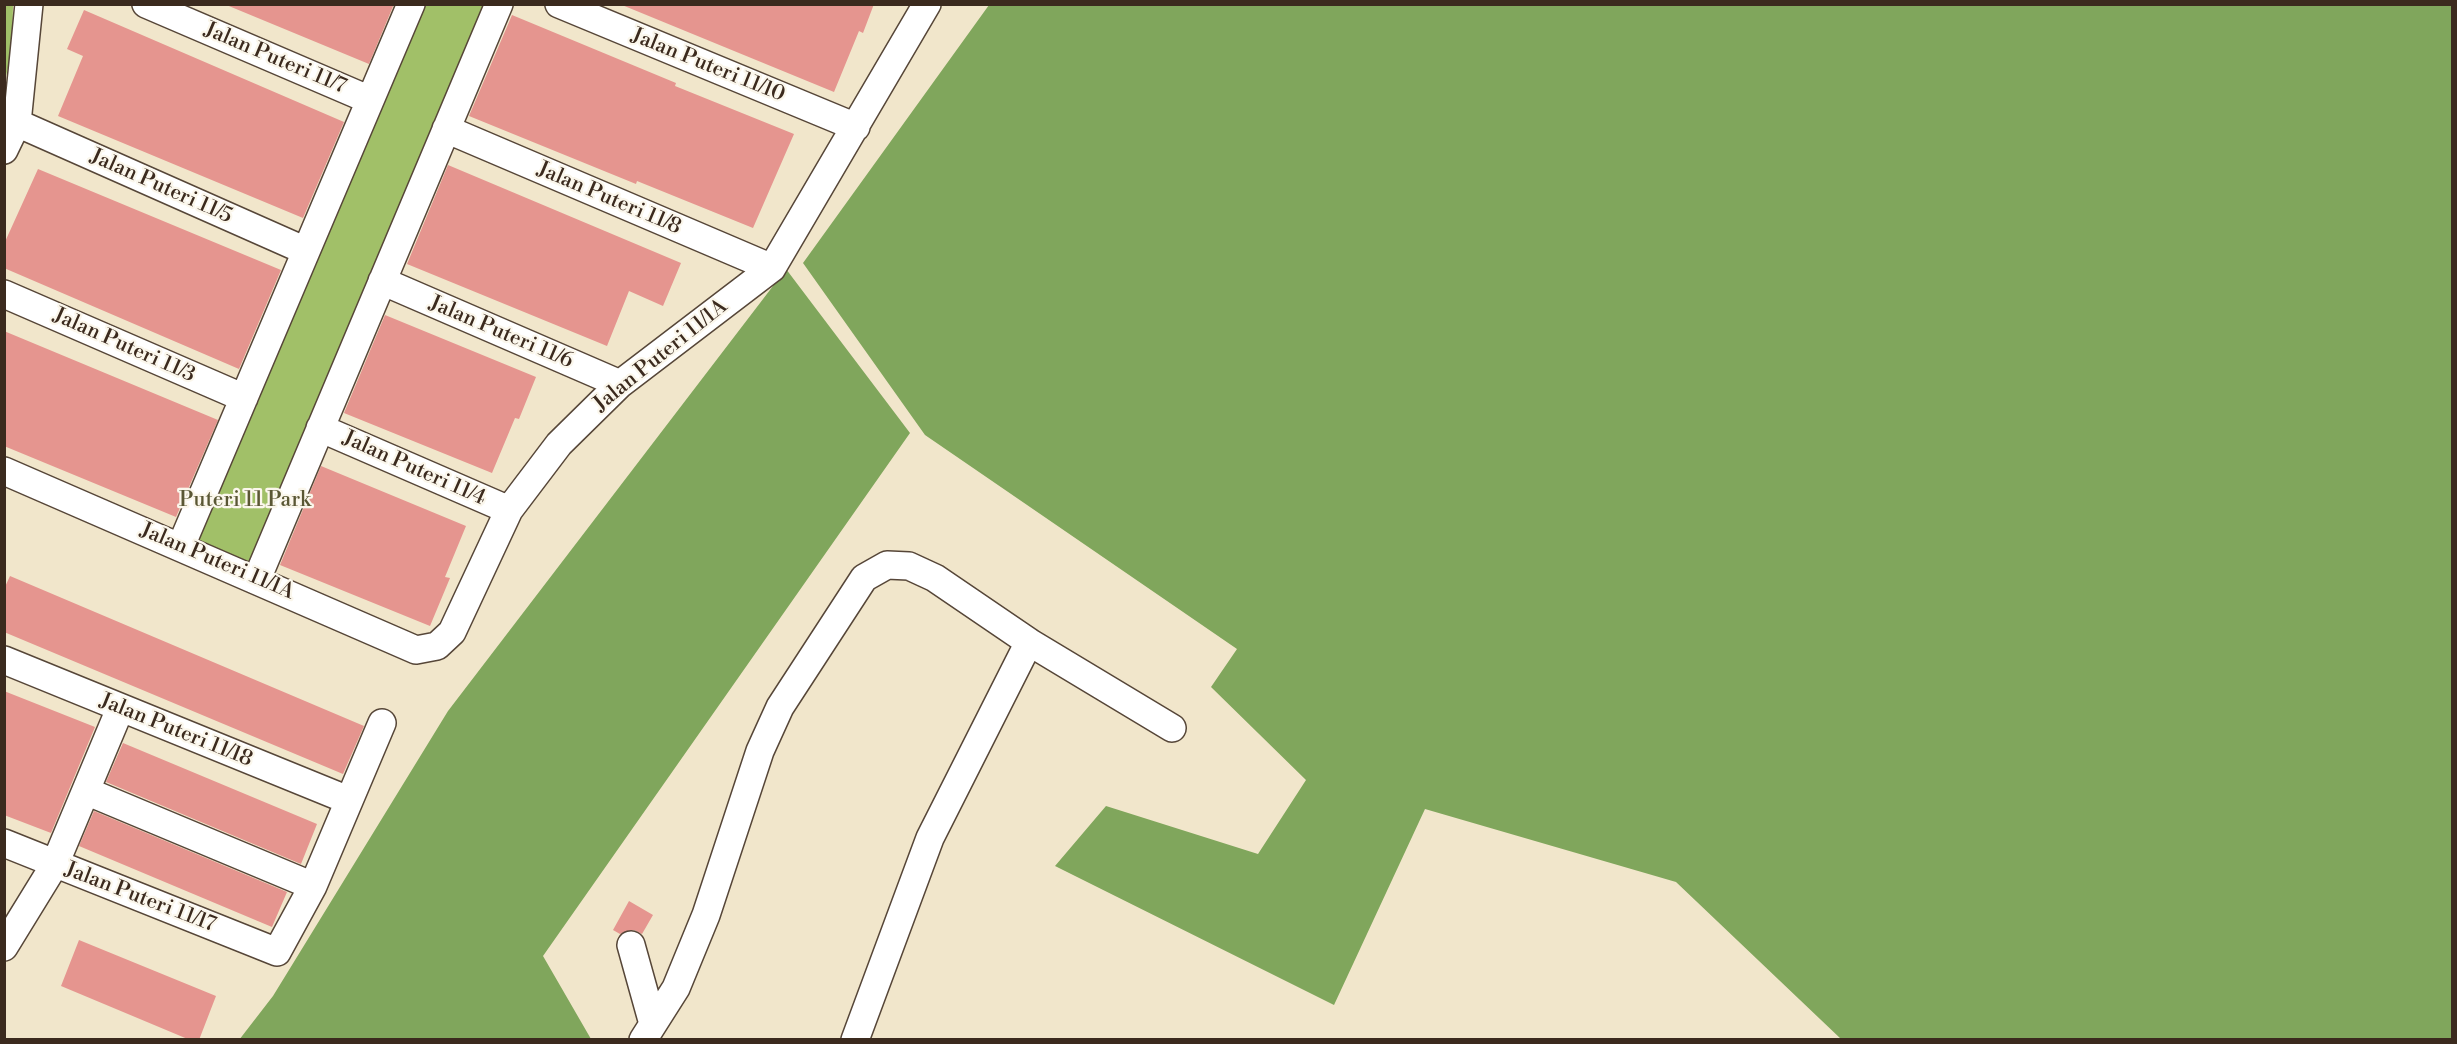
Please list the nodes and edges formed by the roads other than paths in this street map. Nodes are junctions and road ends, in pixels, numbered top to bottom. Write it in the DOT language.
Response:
graph roads {
  1 [pos="29,4"];
  2 [pos="146,4"];
  3 [pos="411,4"];
  4 [pos="499,4"];
  5 [pos="560,4"];
  6 [pos="927,4"];
  7 [pos="370,100"];
  8 [pos="16,123"];
  9 [pos="856,127"];
  10 [pos="446,129"];
  11 [pos="4,150"];
  12 [pos="306,251"];
  13 [pos="772,268"];
  14 [pos="382,281"];
  15 [pos="4,294"];
  16 [pos="621,384"];
  17 [pos="244,398"];
  18 [pos="320,428"];
  19 [pos="4,471"];
  20 [pos="508,510"];
  21 [pos="181,546"];
  22 [pos="257,579"];
  23 [pos="1029,642"];
  24 [pos="4,660"];
  25 [pos="120,709"];
  26 [pos="382,723"];
  27 [pos="1172,728"];
  28 [pos="86,791"];
  29 [pos="348,800"];
  30 [pos="4,843"];
  31 [pos="55,864"];
  32 [pos="313,886"];
  33 [pos="631,945"];
  34 [pos="4,947"];
  35 [pos="648,1032"];
  36 [pos="855,1040"];
  1 -- 8 [label="street"];
  2 -- 7 [label="street, Jalan Puteri 11/7"];
  3 -- 7 [label="street"];
  4 -- 10 [label="street"];
  5 -- 9 [label="street, Jalan Puteri 11/10"];
  6 -- 9 [label="street, Jalan Puteri 11/1A"];
  7 -- 12 [label="street"];
  8 -- 11 [label="street"];
  8 -- 12 [label="street, Jalan Puteri 11/5"];
  9 -- 13 [label="street, Jalan Puteri 11/1A"];
  10 -- 13 [label="street, Jalan Puteri 11/8"];
  10 -- 14 [label="street"];
  12 -- 17 [label="street"];
  13 -- 16 [label="street, Jalan Puteri 11/1A"];
  14 -- 16 [label="street, Jalan Puteri 11/6"];
  14 -- 18 [label="street"];
  15 -- 17 [label="street, Jalan Puteri 11/3"];
  16 -- 20 [label="street, Jalan Puteri 11/1A"];
  17 -- 21 [label="street"];
  18 -- 20 [label="street, Jalan Puteri 11/4"];
  18 -- 22 [label="street"];
  19 -- 21 [label="street, Jalan Puteri 11/1A"];
  20 -- 22 [label="street, Jalan Puteri 11/1A"];
  21 -- 22 [label="street, Jalan Puteri 11/1A"];
  23 -- 27 [label="street"];
  23 -- 35 [label="street"];
  23 -- 36 [label="street"];
  24 -- 25 [label="street, Jalan Puteri 11/18"];
  25 -- 28 [label="street"];
  25 -- 29 [label="street, Jalan Puteri 11/18"];
  26 -- 29 [label="street"];
  28 -- 31 [label="street"];
  28 -- 32 [label="street"];
  29 -- 32 [label="street"];
  30 -- 31 [label="street, Jalan Puteri 11/17"];
  31 -- 32 [label="street, Jalan Puteri 11/17"];
  31 -- 34 [label="street"];
  33 -- 35 [label="street"];
}
